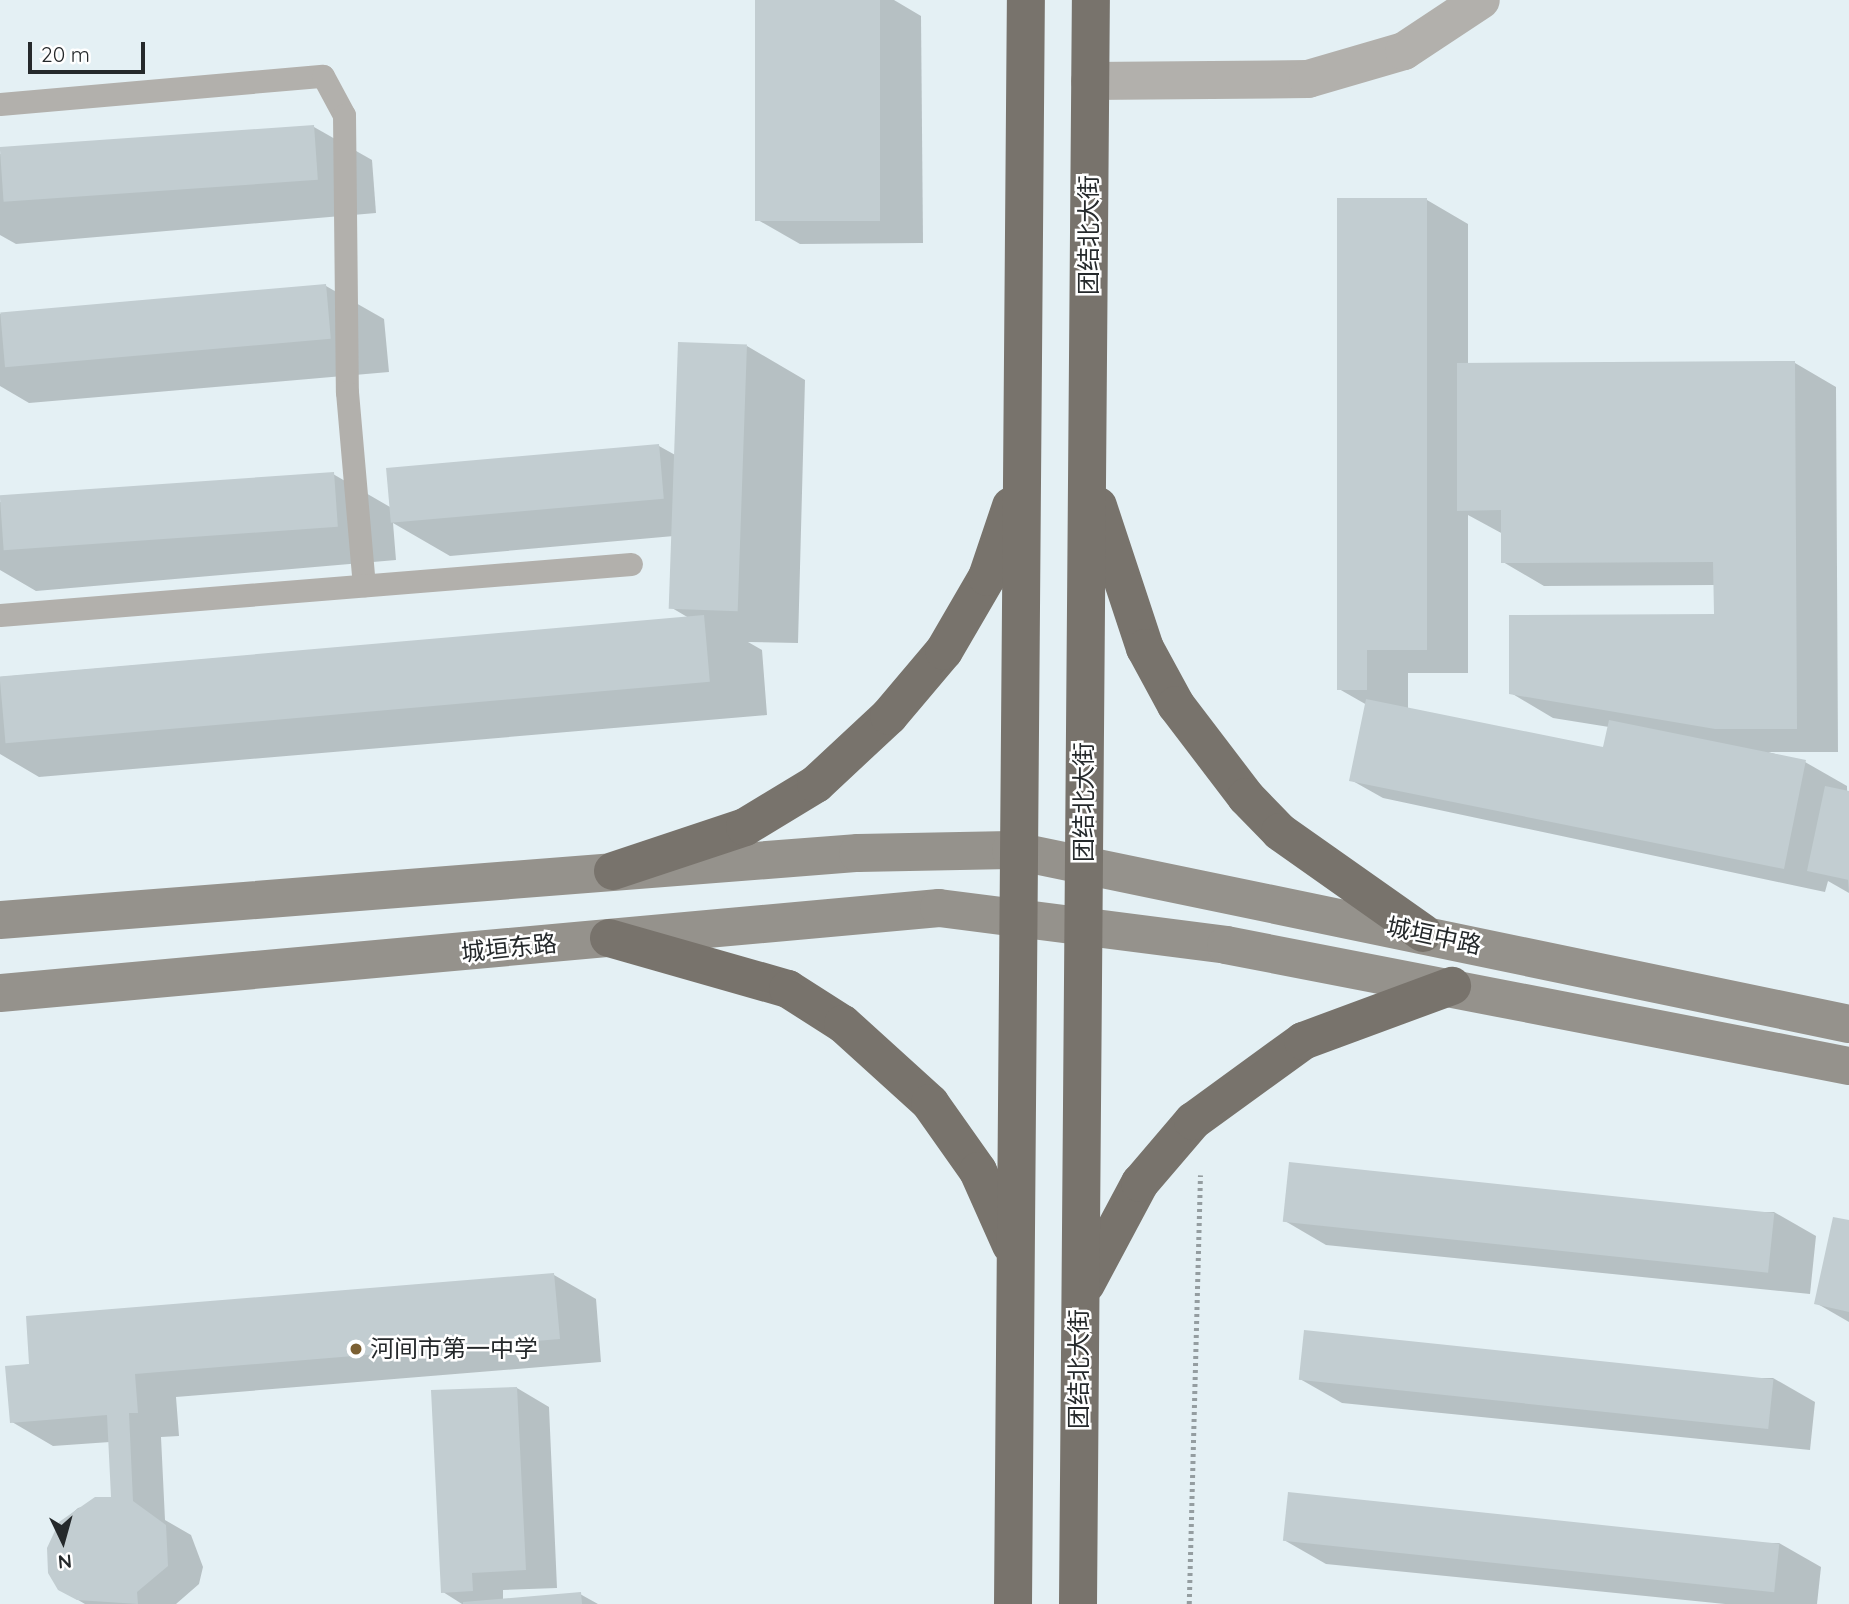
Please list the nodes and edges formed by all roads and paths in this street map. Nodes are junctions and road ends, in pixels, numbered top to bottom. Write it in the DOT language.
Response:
graph roads {
  1 [pos="1026,0"];
  2 [pos="1091,0"];
  3 [pos="1481,0"];
  4 [pos="1090,81"];
  5 [pos="0,104"];
  6 [pos="1087,466"];
  7 [pos="1022,474"];
  8 [pos="631,564"];
  9 [pos="364,585"];
  10 [pos="0,615"];
  11 [pos="1019,852"];
  12 [pos="1083,861"];
  13 [pos="613,871"];
  14 [pos="1019,914"];
  15 [pos="0,919"];
  16 [pos="1083,923"];
  17 [pos="1423,933"];
  18 [pos="609,938"];
  19 [pos="1452,986"];
  20 [pos="0,993"];
  21 [pos="1849,1024"];
  22 [pos="1849,1066"];
  23 [pos="1202,1113"];
  24 [pos="1016,1256"];
  25 [pos="1080,1299"];
  26 [pos="1013,1604"];
  27 [pos="1078,1604"];
  28 [pos="1189,1604"];
  1 -- 7 [label="highway"];
  2 -- 4 [label="highway, 团结北大街"];
  3 -- 4 [label="street"];
  4 -- 6 [label="highway, 团结北大街"];
  5 -- 9 [label="lane"];
  6 -- 12 [label="highway, 团结北大街"];
  6 -- 17 [label="highway"];
  7 -- 11 [label="highway"];
  7 -- 13 [label="highway"];
  8 -- 9 [label="lane"];
  9 -- 10 [label="lane"];
  11 -- 12 [label="main road, 城垣中路"];
  11 -- 13 [label="main road"];
  11 -- 14 [label="highway"];
  12 -- 16 [label="highway, 团结北大街"];
  12 -- 17 [label="main road, 城垣中路"];
  13 -- 15 [label="main road"];
  14 -- 16 [label="main road, 城垣中路"];
  14 -- 18 [label="main road, 城垣东路"];
  14 -- 24 [label="highway"];
  16 -- 19 [label="main road, 城垣中路"];
  16 -- 25 [label="highway, 团结北大街"];
  17 -- 21 [label="main road, 城垣中路"];
  18 -- 20 [label="main road, 城垣东路"];
  18 -- 24 [label="highway"];
  19 -- 22 [label="main road, 城垣中路"];
  19 -- 23 [label="highway"];
  23 -- 25 [label="highway"];
  23 -- 28 [label="path"];
  24 -- 26 [label="highway"];
  25 -- 27 [label="highway, 团结北大街"];
}
